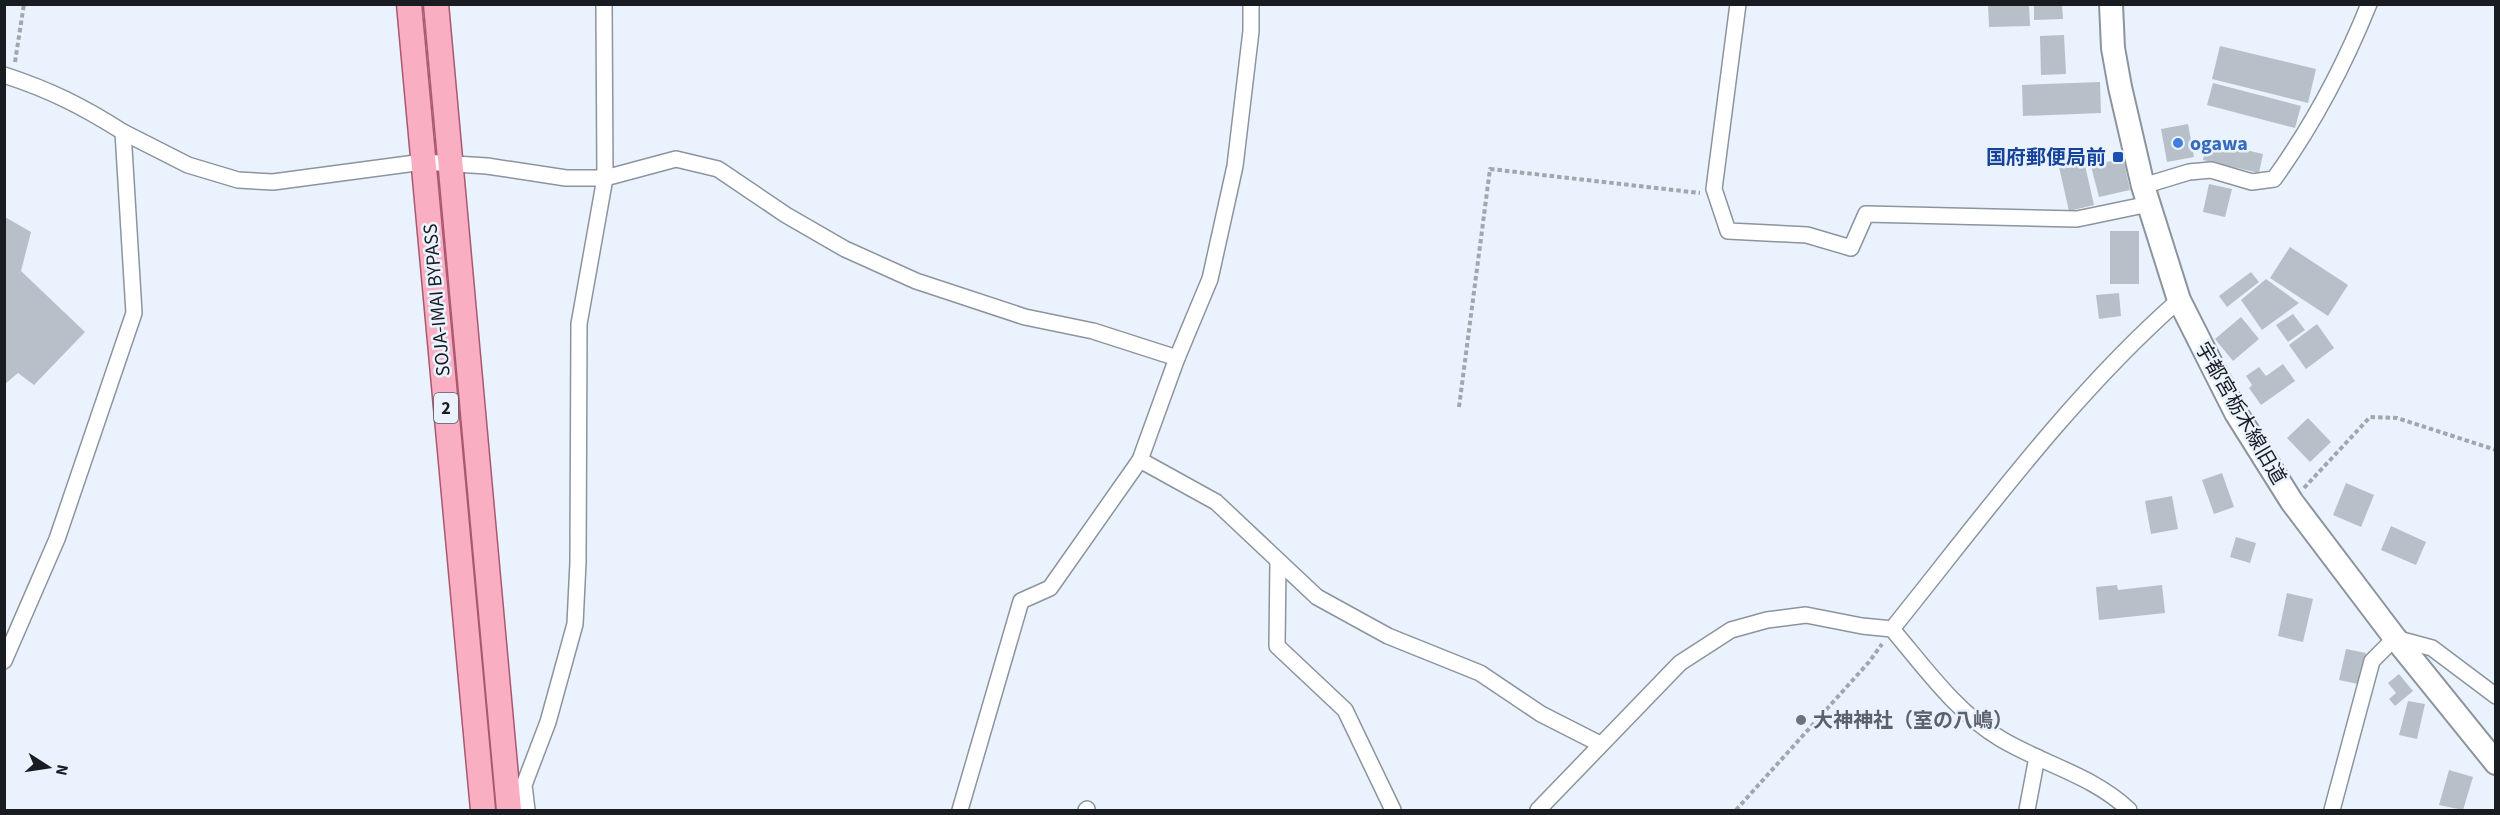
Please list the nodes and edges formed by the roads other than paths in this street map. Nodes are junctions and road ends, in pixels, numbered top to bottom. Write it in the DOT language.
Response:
graph roads {
  1 [pos="410,4"];
  2 [pos="436,4"];
  3 [pos="604,4"];
  4 [pos="1251,4"];
  5 [pos="1738,4"];
  6 [pos="2111,4"];
  7 [pos="2369,4"];
  8 [pos="8,76"];
  9 [pos="123,132"];
  10 [pos="423,162"];
  11 [pos="449,163"];
  12 [pos="605,178"];
  13 [pos="2146,195"];
  14 [pos="2179,300"];
  15 [pos="1177,358"];
  16 [pos="1140,460"];
  17 [pos="1278,561"];
  18 [pos="1892,629"];
  19 [pos="2395,638"];
  20 [pos="4,661"];
  21 [pos="2496,696"];
  22 [pos="1600,744"];
  23 [pos="2037,757"];
  24 [pos="2496,763"];
  25 [pos="483,810"];
  26 [pos="509,810"];
  27 [pos="526,810"];
  28 [pos="960,810"];
  29 [pos="1393,810"];
  30 [pos="1538,810"];
  31 [pos="2026,810"];
  32 [pos="2129,810"];
  33 [pos="2332,810"];
  1 -- 10 [label="main road, SOJA-IMAI BYPASS / 2"];
  2 -- 11 [label="main road, SOJA-IMAI BYPASS / 2"];
  3 -- 12 [label="street"];
  4 -- 15 [label="street"];
  5 -- 13 [label="street"];
  6 -- 13 [label="street, 宇都宮栃木線旧道"];
  7 -- 13 [label="street"];
  8 -- 9 [label="street"];
  9 -- 10 [label="street"];
  9 -- 20 [label="street"];
  10 -- 11 [label="street"];
  10 -- 25 [label="main road, SOJA-IMAI BYPASS / 2"];
  11 -- 12 [label="street"];
  11 -- 26 [label="main road, SOJA-IMAI BYPASS / 2"];
  12 -- 15 [label="street"];
  12 -- 27 [label="street"];
  13 -- 14 [label="street, 宇都宮栃木線旧道"];
  14 -- 18 [label="street"];
  14 -- 19 [label="street, 宇都宮栃木線旧道"];
  15 -- 16 [label="street"];
  16 -- 17 [label="street"];
  16 -- 28 [label="street"];
  17 -- 22 [label="street"];
  17 -- 29 [label="street"];
  18 -- 22 [label="street"];
  18 -- 23 [label="street"];
  19 -- 21 [label="street"];
  19 -- 24 [label="street, 宇都宮栃木線旧道"];
  19 -- 33 [label="street"];
  22 -- 30 [label="street"];
  23 -- 31 [label="street"];
  23 -- 32 [label="street"];
}
